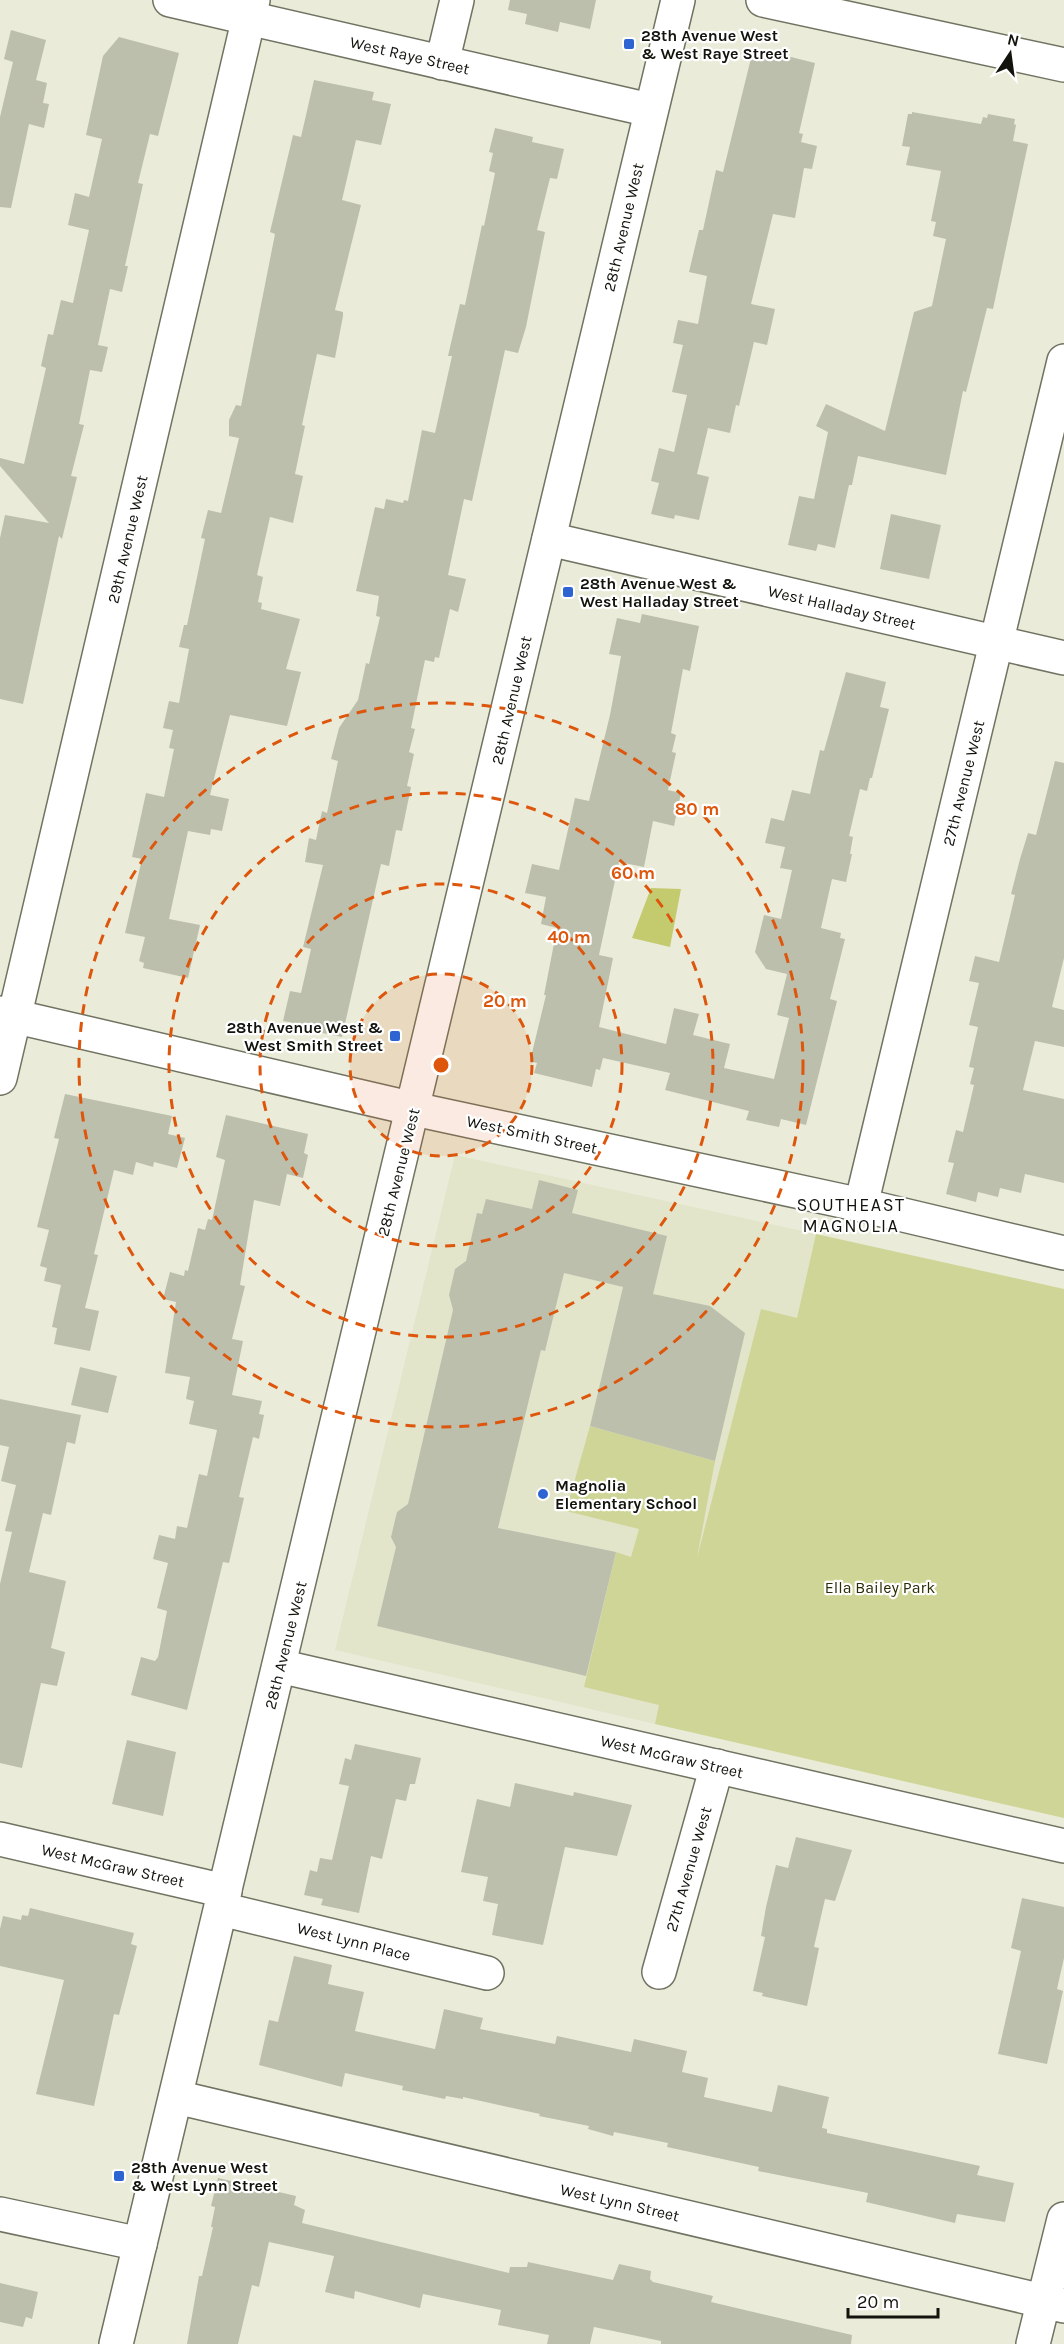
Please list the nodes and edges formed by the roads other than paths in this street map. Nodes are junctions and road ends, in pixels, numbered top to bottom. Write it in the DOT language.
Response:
graph roads {
  1 [pos="170,0"];
  2 [pos="457,0"];
  3 [pos="678,0"];
  4 [pos="763,0"];
  5 [pos="251,9"];
  6 [pos="900,14"];
  7 [pos="442,63"];
  8 [pos="1064,65"];
  9 [pos="650,110"];
  10 [pos="1064,360"];
  11 [pos="549,540"];
  12 [pos="996,643"];
  13 [pos="1064,658"];
  14 [pos="7,1014"];
  15 [pos="0,1078"];
  16 [pos="414,1109"];
  17 [pos="861,1205"];
  18 [pos="1064,1253"];
  19 [pos="279,1666"];
  20 [pos="717,1766"];
  21 [pos="0,1839"];
  22 [pos="1064,1846"];
  23 [pos="223,1900"];
  24 [pos="659,1972"];
  25 [pos="488,1973"];
  26 [pos="176,2097"];
  27 [pos="0,2214"];
  28 [pos="1064,2219"];
  29 [pos="140,2244"];
  30 [pos="1053,2304"];
  31 [pos="116,2344"];
  32 [pos="1034,2344"];
  1 -- 5 [label="street, West Raye Street"];
  2 -- 7 [label="street"];
  3 -- 9 [label="street, 28th Avenue West"];
  4 -- 6 [label="street"];
  5 -- 7 [label="street, West Raye Street"];
  5 -- 14 [label="street, 29th Avenue West"];
  6 -- 8 [label="street"];
  7 -- 9 [label="street, West Raye Street"];
  9 -- 11 [label="street, 28th Avenue West"];
  10 -- 12 [label="street, 27th Avenue West"];
  11 -- 12 [label="street, West Halladay Street"];
  11 -- 16 [label="street, 28th Avenue West"];
  12 -- 13 [label="street, West Halladay Street"];
  12 -- 17 [label="street, 27th Avenue West"];
  14 -- 15 [label="street, 29th Avenue West"];
  14 -- 16 [label="street, West Smith Street"];
  16 -- 17 [label="street, West Smith Street"];
  16 -- 19 [label="street, 28th Avenue West"];
  17 -- 18 [label="street, West Smith Street"];
  19 -- 20 [label="street, West McGraw Street"];
  19 -- 23 [label="street, 28th Avenue West"];
  20 -- 22 [label="street, West McGraw Street"];
  20 -- 24 [label="street, 27th Avenue West"];
  21 -- 23 [label="street, West McGraw Street"];
  23 -- 25 [label="street, West Lynn Place"];
  23 -- 26 [label="street, 28th Avenue West"];
  26 -- 29 [label="street, 28th Avenue West"];
  26 -- 30 [label="street, West Lynn Street"];
  27 -- 29 [label="street"];
  28 -- 30 [label="street"];
  29 -- 31 [label="street, 28th Avenue West"];
  30 -- 32 [label="street"];
}
